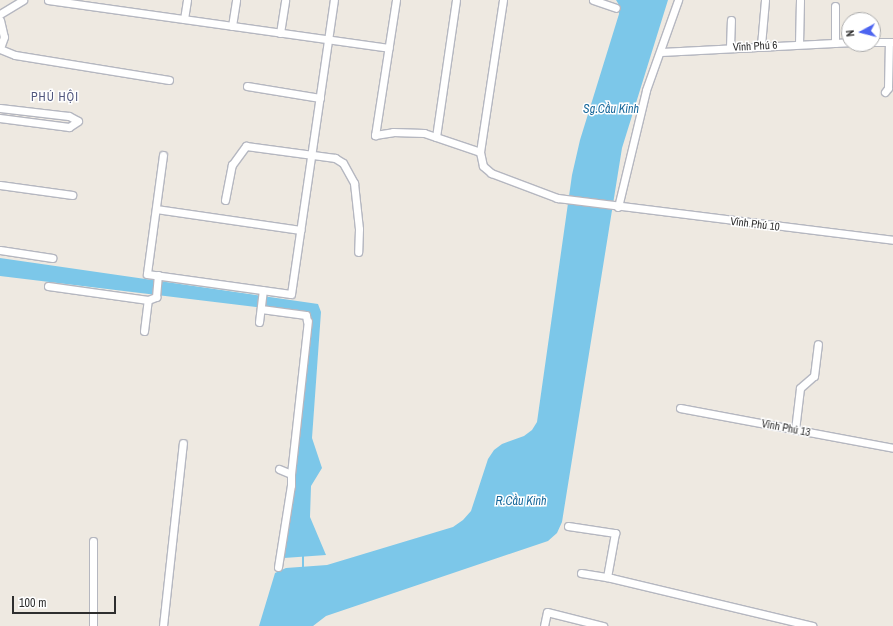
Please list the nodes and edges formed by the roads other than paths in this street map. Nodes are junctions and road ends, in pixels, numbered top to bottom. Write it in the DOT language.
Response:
graph roads {
  1 [pos="23,0"];
  2 [pos="48,0"];
  3 [pos="187,0"];
  4 [pos="236,0"];
  5 [pos="284,0"];
  6 [pos="334,0"];
  7 [pos="396,0"];
  8 [pos="456,0"];
  9 [pos="503,0"];
  10 [pos="594,0"];
  11 [pos="678,0"];
  12 [pos="765,0"];
  13 [pos="800,0"];
  14 [pos="835,6"];
  15 [pos="616,8"];
  16 [pos="0,14"];
  17 [pos="184,19"];
  18 [pos="0,20"];
  19 [pos="731,20"];
  20 [pos="232,26"];
  21 [pos="280,33"];
  22 [pos="328,40"];
  23 [pos="835,42"];
  24 [pos="841,42"];
  25 [pos="891,42"];
  26 [pos="799,44"];
  27 [pos="761,45"];
  28 [pos="730,47"];
  29 [pos="388,48"];
  30 [pos="0,49"];
  31 [pos="661,52"];
  32 [pos="169,80"];
  33 [pos="247,86"];
  34 [pos="885,92"];
  35 [pos="320,98"];
  36 [pos="0,108"];
  37 [pos="0,118"];
  38 [pos="436,137"];
  39 [pos="480,152"];
  40 [pos="163,155"];
  41 [pos="311,155"];
  42 [pos="0,185"];
  43 [pos="72,195"];
  44 [pos="225,200"];
  45 [pos="615,207"];
  46 [pos="156,209"];
  47 [pos="300,230"];
  48 [pos="893,240"];
  49 [pos="0,250"];
  50 [pos="358,252"];
  51 [pos="52,258"];
  52 [pos="158,277"];
  53 [pos="48,286"];
  54 [pos="262,292"];
  55 [pos="148,300"];
  56 [pos="261,308"];
  57 [pos="259,322"];
  58 [pos="144,331"];
  59 [pos="818,344"];
  60 [pos="680,408"];
  61 [pos="795,430"];
  62 [pos="183,443"];
  63 [pos="893,448"];
  64 [pos="279,469"];
  65 [pos="291,474"];
  66 [pos="568,526"];
  67 [pos="93,541"];
  68 [pos="278,567"];
  69 [pos="581,573"];
  70 [pos="608,578"];
  71 [pos="584,624"];
  72 [pos="93,626"];
  73 [pos="163,626"];
  74 [pos="544,626"];
  75 [pos="603,626"];
  76 [pos="812,626"];
  1 -- 16 [label="street"];
  2 -- 17 [label="street"];
  3 -- 17 [label="street"];
  4 -- 20 [label="street"];
  5 -- 21 [label="street"];
  6 -- 22 [label="street"];
  7 -- 29 [label="street"];
  8 -- 38 [label="street"];
  9 -- 39 [label="street"];
  10 -- 15 [label="street"];
  11 -- 31 [label="street"];
  12 -- 27 [label="street"];
  13 -- 26 [label="street"];
  14 -- 23 [label="street"];
  17 -- 20 [label="street"];
  18 -- 30 [label="street"];
  19 -- 28 [label="street"];
  20 -- 21 [label="street"];
  21 -- 22 [label="street"];
  22 -- 29 [label="street"];
  22 -- 35 [label="street"];
  23 -- 24 [label="street, Vĩnh Phú 6"];
  23 -- 26 [label="street, Vĩnh Phú 6"];
  25 -- 34 [label="street"];
  26 -- 27 [label="street, Vĩnh Phú 6"];
  27 -- 28 [label="street, Vĩnh Phú 6"];
  28 -- 31 [label="street, Vĩnh Phú 6"];
  29 -- 38 [label="street"];
  30 -- 32 [label="street"];
  31 -- 45 [label="street"];
  33 -- 35 [label="street"];
  35 -- 41 [label="street"];
  36 -- 37 [label="street"];
  38 -- 39 [label="street"];
  39 -- 45 [label="street, Vĩnh Phú 10"];
  40 -- 46 [label="street"];
  41 -- 44 [label="street"];
  41 -- 47 [label="street"];
  41 -- 50 [label="street"];
  42 -- 43 [label="street"];
  45 -- 48 [label="street, Vĩnh Phú 10"];
  46 -- 47 [label="street"];
  46 -- 52 [label="street"];
  47 -- 54 [label="street"];
  49 -- 51 [label="street"];
  52 -- 54 [label="street"];
  52 -- 55 [label="street"];
  53 -- 55 [label="street"];
  54 -- 56 [label="street"];
  55 -- 58 [label="street"];
  56 -- 57 [label="street"];
  56 -- 65 [label="street"];
  59 -- 61 [label="street"];
  60 -- 61 [label="street, Vĩnh Phú 13"];
  61 -- 63 [label="street, Vĩnh Phú 13"];
  62 -- 73 [label="street"];
  64 -- 65 [label="street"];
  65 -- 68 [label="street"];
  66 -- 70 [label="street"];
  67 -- 72 [label="street"];
  69 -- 70 [label="street"];
  70 -- 76 [label="street"];
  71 -- 74 [label="street"];
  71 -- 75 [label="street"];
}
